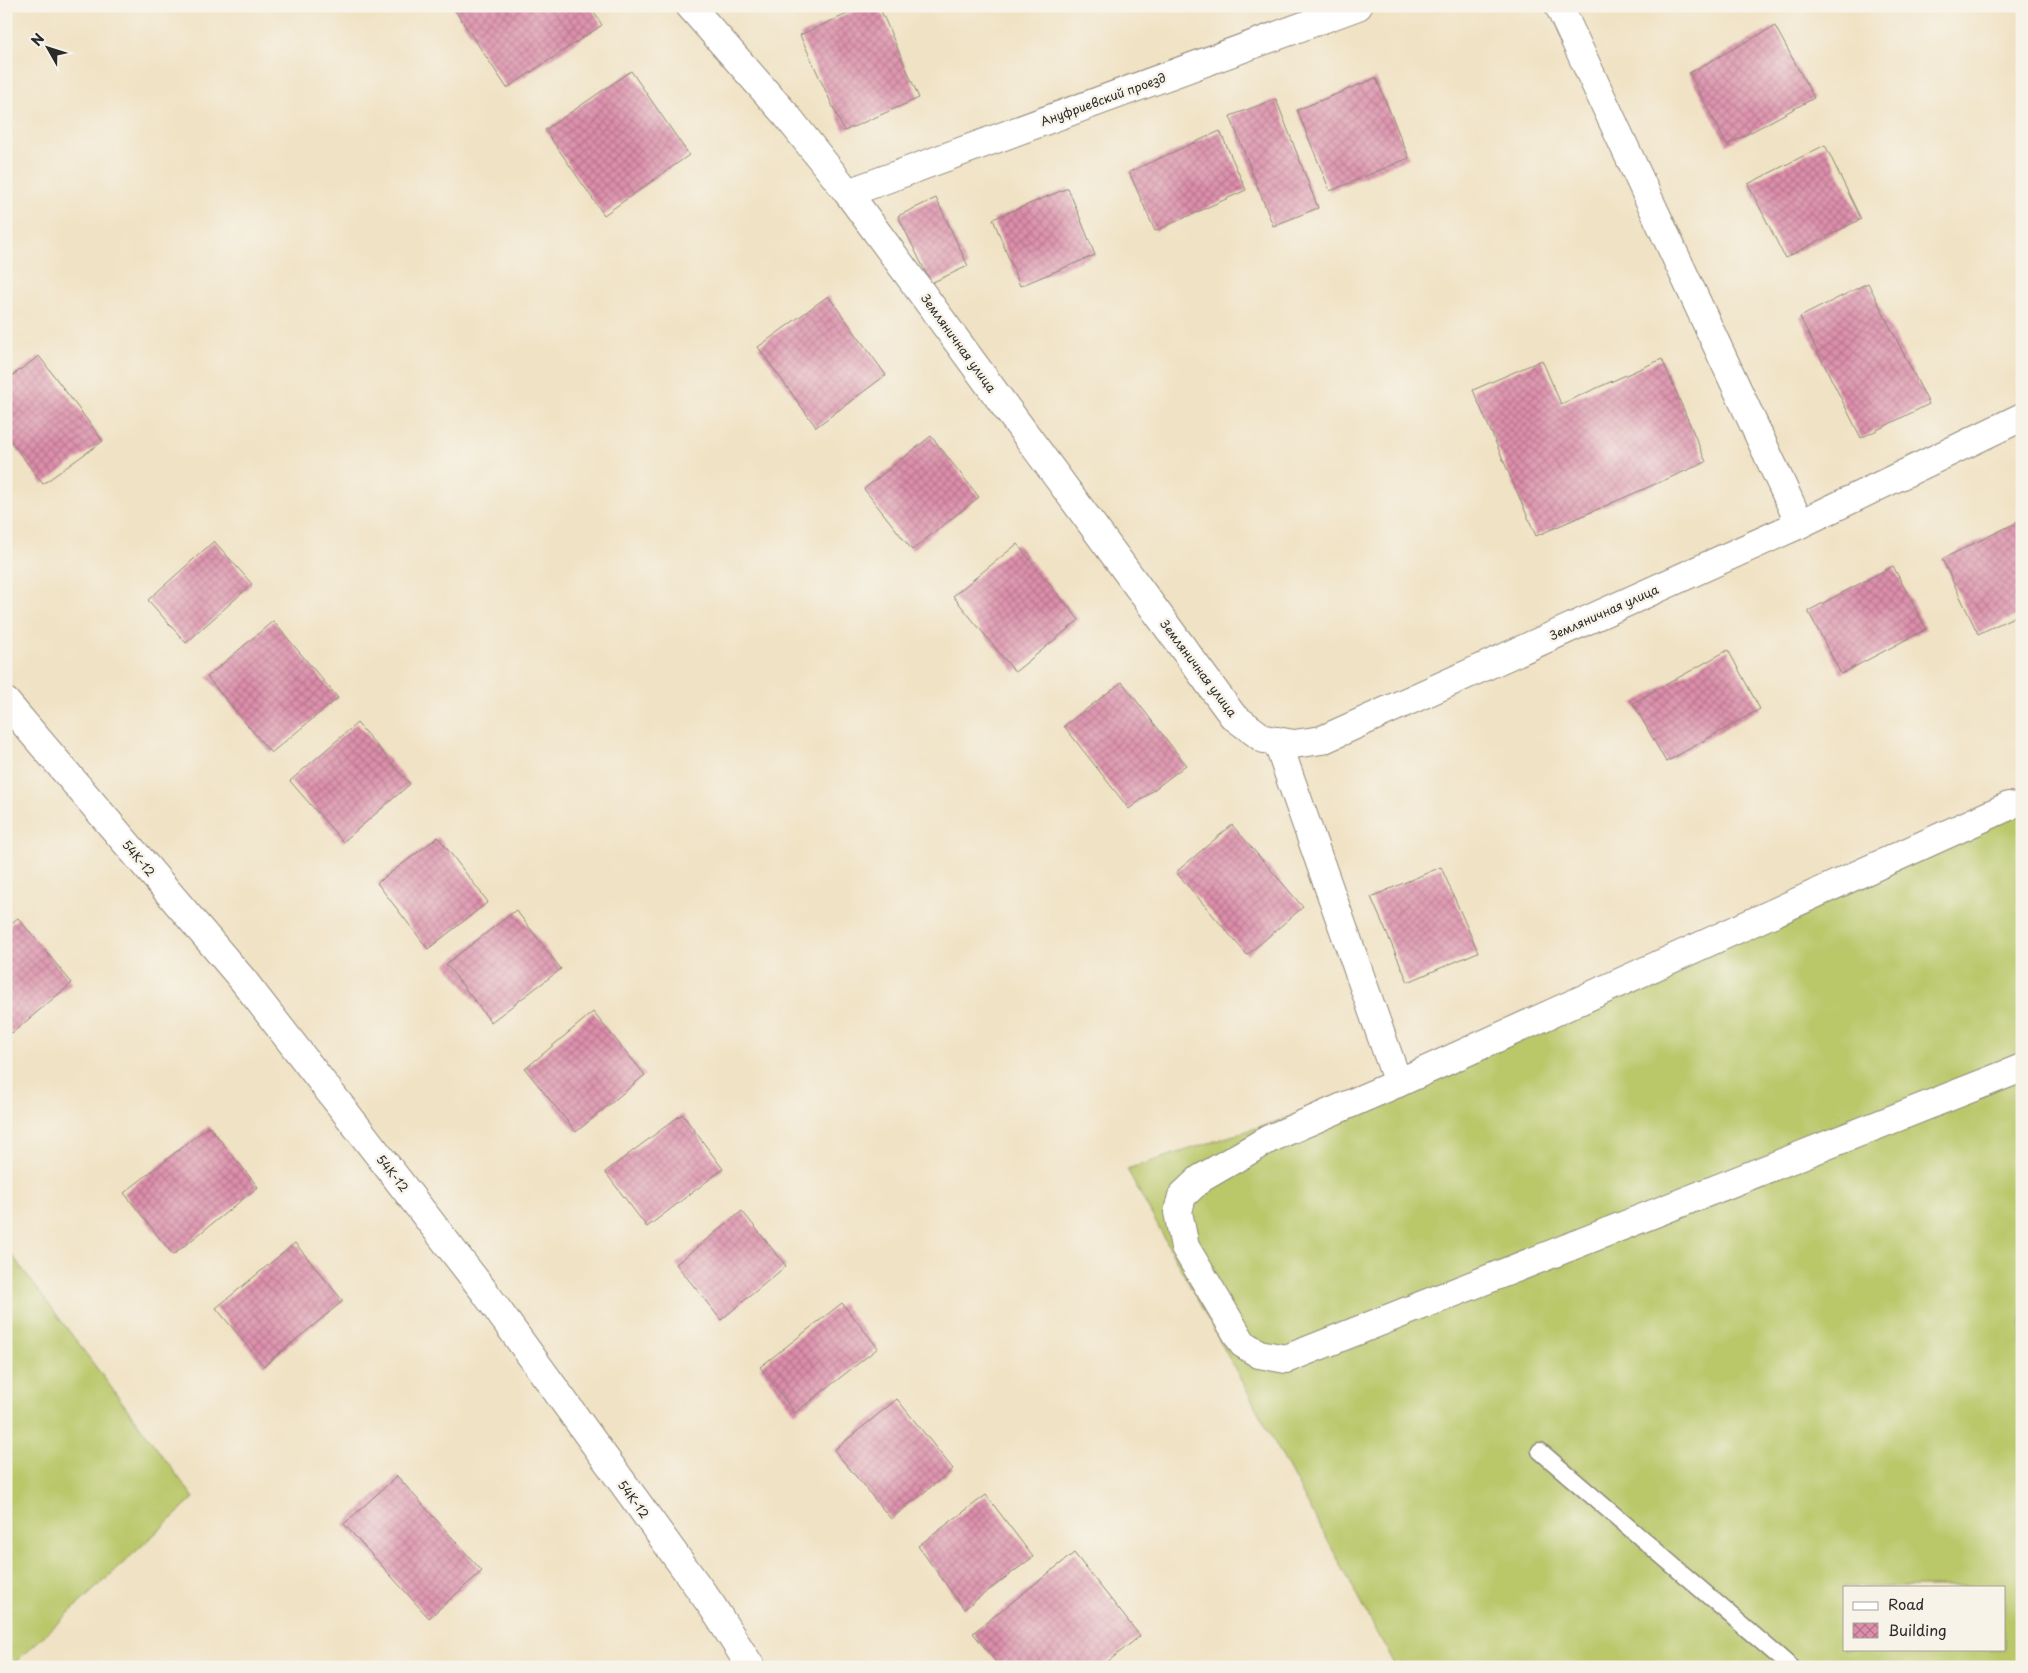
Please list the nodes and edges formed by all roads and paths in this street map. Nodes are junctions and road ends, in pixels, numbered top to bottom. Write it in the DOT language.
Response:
graph roads {
  1 [pos="690,6"];
  2 [pos="1358,6"];
  3 [pos="1559,6"];
  4 [pos="848,193"];
  5 [pos="2022,417"];
  6 [pos="1800,524"];
  7 [pos="6,702"];
  8 [pos="1277,741"];
  9 [pos="2009,806"];
  10 [pos="2022,1068"];
  11 [pos="1398,1083"];
  12 [pos="1540,1451"];
  13 [pos="751,1667"];
  14 [pos="1791,1667"];
  1 -- 4 [label="street, Земляничная улица"];
  2 -- 4 [label="street, Ануфриевский проезд"];
  3 -- 6 [label="street"];
  4 -- 8 [label="street, Земляничная улица"];
  5 -- 6 [label="street, Земляничная улица"];
  6 -- 8 [label="street, Земляничная улица"];
  7 -- 13 [label="street, 54K-12"];
  8 -- 11 [label="street"];
  9 -- 11 [label="street"];
  10 -- 11 [label="street"];
  12 -- 14 [label="lane"];
}
